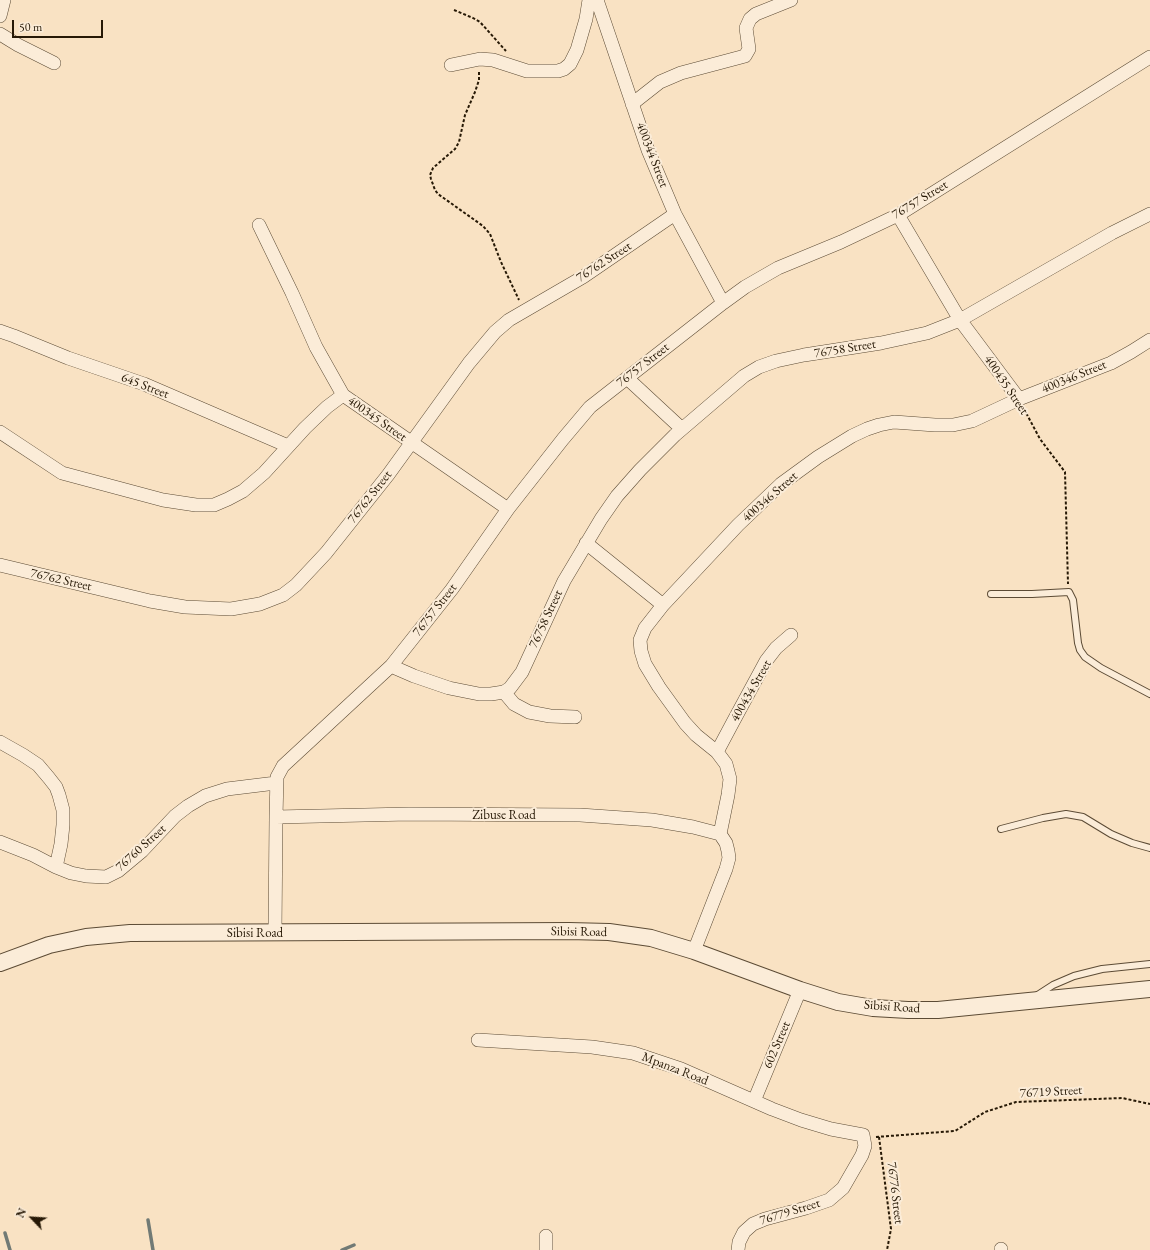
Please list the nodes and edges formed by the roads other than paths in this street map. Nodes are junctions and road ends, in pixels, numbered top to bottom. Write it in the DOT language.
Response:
graph roads {
  1 [pos="4,0"];
  2 [pos="589,0"];
  3 [pos="597,0"];
  4 [pos="791,0"];
  5 [pos="0,16"];
  6 [pos="0,34"];
  7 [pos="1150,57"];
  8 [pos="54,63"];
  9 [pos="450,65"];
  10 [pos="632,104"];
  11 [pos="676,214"];
  12 [pos="1150,214"];
  13 [pos="898,215"];
  14 [pos="259,225"];
  15 [pos="723,302"];
  16 [pos="960,320"];
  17 [pos="0,331"];
  18 [pos="1150,340"];
  19 [pos="627,378"];
  20 [pos="343,395"];
  21 [pos="1019,399"];
  22 [pos="682,429"];
  23 [pos="0,432"];
  24 [pos="412,443"];
  25 [pos="288,446"];
  26 [pos="508,509"];
  27 [pos="586,543"];
  28 [pos="0,565"];
  29 [pos="991,594"];
  30 [pos="663,605"];
  31 [pos="792,635"];
  32 [pos="391,666"];
  33 [pos="504,692"];
  34 [pos="1150,694"];
  35 [pos="575,717"];
  36 [pos="0,742"];
  37 [pos="717,752"];
  38 [pos="276,783"];
  39 [pos="276,817"];
  40 [pos="1001,829"];
  41 [pos="720,834"];
  42 [pos="1150,841"];
  43 [pos="0,842"];
  44 [pos="1149,848"];
  45 [pos="56,867"];
  46 [pos="275,932"];
  47 [pos="694,951"];
  48 [pos="0,963"];
  49 [pos="1150,964"];
  50 [pos="1150,989"];
  51 [pos="800,990"];
  52 [pos="1028,1001"];
  53 [pos="478,1040"];
  54 [pos="754,1101"];
  55 [pos="863,1135"];
  56 [pos="546,1236"];
  57 [pos="546,1250"];
  58 [pos="738,1250"];
  1 -- 5 [label="street"];
  2 -- 9 [label="street"];
  3 -- 10 [label="street, 400344 Street"];
  4 -- 10 [label="street"];
  6 -- 8 [label="street"];
  7 -- 13 [label="street, 76757 Street"];
  10 -- 11 [label="street, 400344 Street"];
  11 -- 15 [label="street, 400344 Street"];
  11 -- 24 [label="street, 76762 Street"];
  12 -- 16 [label="street, 76758 Street"];
  13 -- 15 [label="street, 76757 Street"];
  13 -- 16 [label="street, 400435 Street"];
  14 -- 20 [label="street, 400345 Street"];
  15 -- 19 [label="street, 76757 Street"];
  16 -- 21 [label="street, 400435 Street"];
  16 -- 22 [label="street, 76758 Street"];
  17 -- 25 [label="street, 645 Street"];
  18 -- 21 [label="street, 400346 Street"];
  19 -- 22 [label="street"];
  19 -- 26 [label="street, 76757 Street"];
  20 -- 24 [label="street, 400345 Street"];
  20 -- 25 [label="street"];
  21 -- 30 [label="street, 400346 Street"];
  22 -- 27 [label="street, 76758 Street"];
  23 -- 25 [label="street"];
  24 -- 26 [label="street, 400345 Street"];
  24 -- 28 [label="street, 76762 Street"];
  26 -- 32 [label="street, 76757 Street"];
  27 -- 30 [label="street"];
  27 -- 33 [label="street, 76758 Street"];
  29 -- 34 [label="lane"];
  30 -- 37 [label="street, 400346 Street"];
  31 -- 37 [label="street, 400434 Street"];
  32 -- 33 [label="street"];
  32 -- 38 [label="street, 76757 Street"];
  33 -- 35 [label="street"];
  36 -- 45 [label="street"];
  37 -- 41 [label="street, 400346 Street"];
  38 -- 39 [label="street, 76757 Street"];
  38 -- 45 [label="street, 76760 Street"];
  39 -- 41 [label="street, Zibuse Road"];
  39 -- 46 [label="street"];
  40 -- 44 [label="lane"];
  41 -- 47 [label="street"];
  42 -- 44 [label="lane"];
  43 -- 45 [label="street, 76760 Street"];
  46 -- 47 [label="street, Sibisi Road"];
  46 -- 48 [label="street, Sibisi Road"];
  47 -- 51 [label="street, Sibisi Road"];
  49 -- 52 [label="lane"];
  50 -- 52 [label="street, Sibisi Road"];
  51 -- 52 [label="street, Sibisi Road"];
  51 -- 54 [label="street, 602 Street"];
  53 -- 54 [label="street, Mpanza Road"];
  54 -- 55 [label="street, Mpanza Road"];
  55 -- 58 [label="street, 76779 Street"];
  56 -- 57 [label="street"];
}
